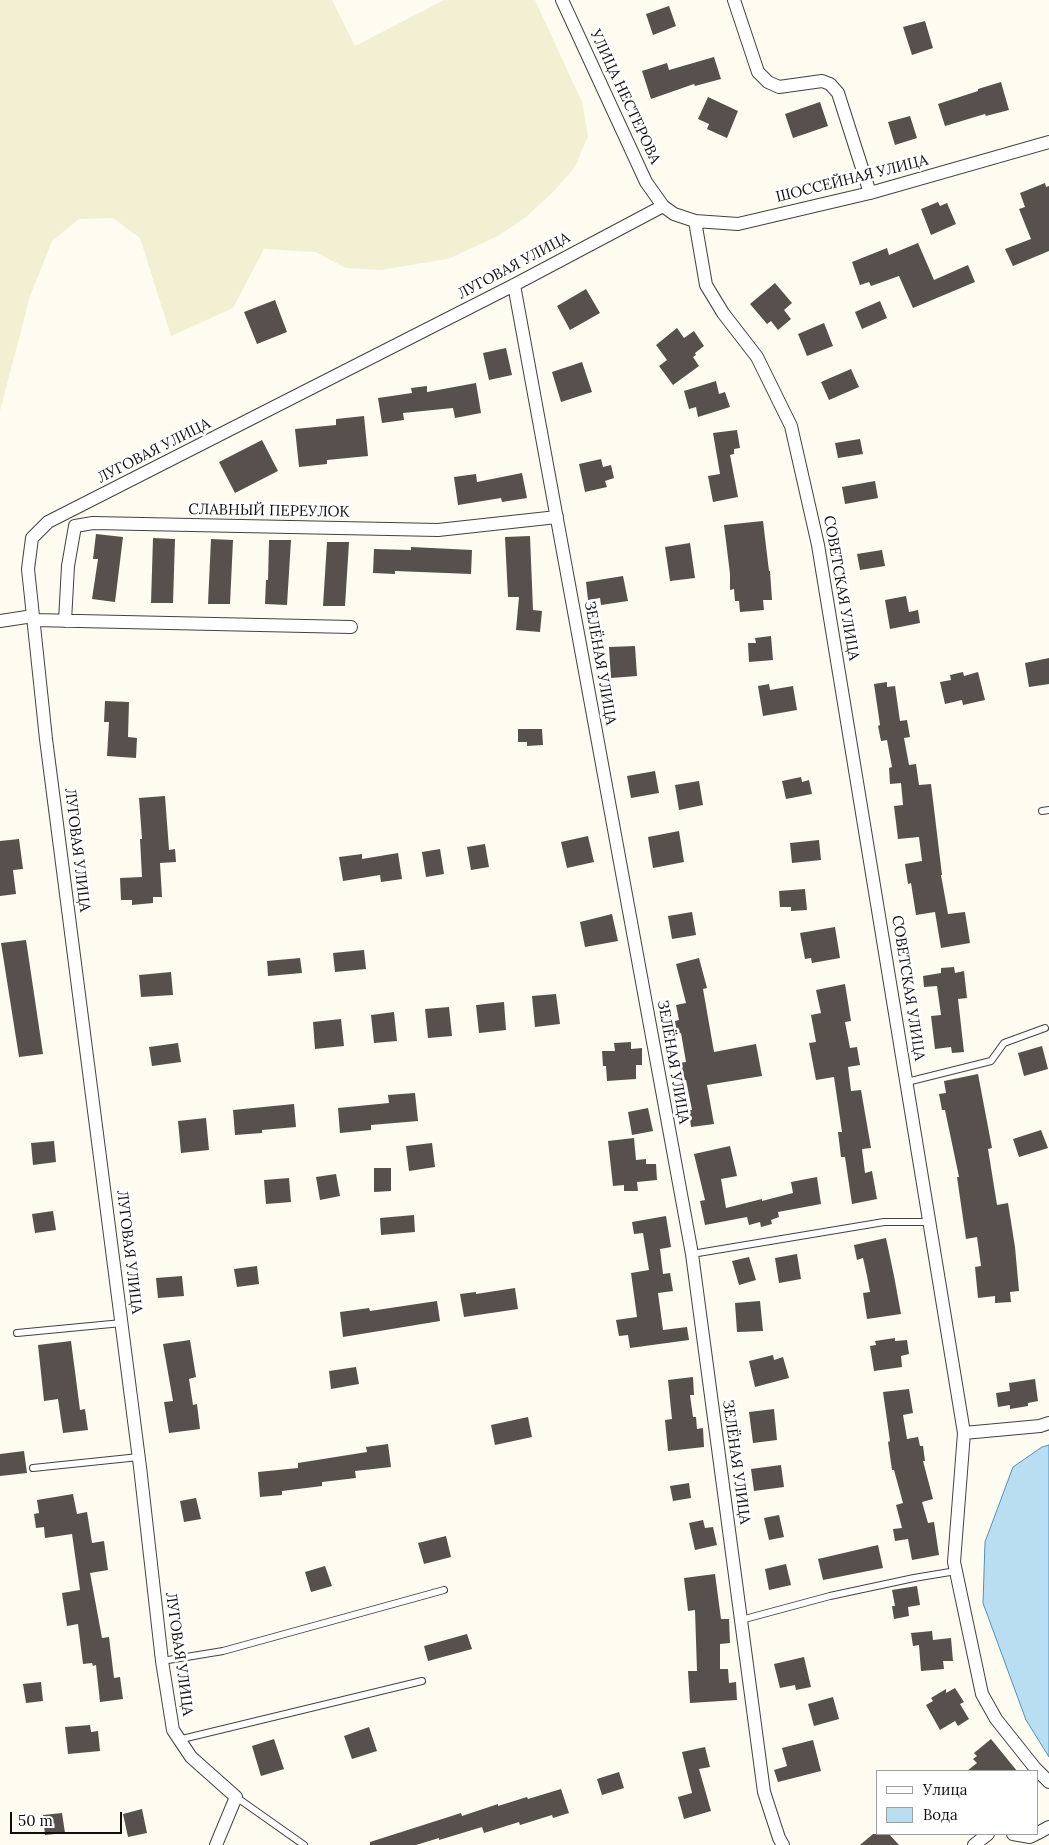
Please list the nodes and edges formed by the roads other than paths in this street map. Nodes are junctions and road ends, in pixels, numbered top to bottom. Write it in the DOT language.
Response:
graph roads {
  1 [pos="562,0"];
  2 [pos="734,0"];
  3 [pos="1049,142"];
  4 [pos="870,193"];
  5 [pos="663,206"];
  6 [pos="695,221"];
  7 [pos="514,285"];
  8 [pos="557,517"];
  9 [pos="33,618"];
  10 [pos="0,621"];
  11 [pos="64,621"];
  12 [pos="351,627"];
  13 [pos="1045,1028"];
  14 [pos="907,1082"];
  15 [pos="930,1222"];
  16 [pos="692,1254"];
  17 [pos="122,1323"];
  18 [pos="17,1333"];
  19 [pos="1049,1423"];
  20 [pos="964,1433"];
  21 [pos="139,1457"];
  22 [pos="32,1468"];
  23 [pos="956,1571"];
  24 [pos="444,1590"];
  25 [pos="741,1620"];
  26 [pos="162,1661"];
  27 [pos="422,1681"];
  28 [pos="178,1740"];
  29 [pos="1034,1769"];
  30 [pos="1039,1773"];
  31 [pos="1049,1782"];
  32 [pos="236,1797"];
  33 [pos="987,1835"];
  34 [pos="1019,1835"];
  35 [pos="1034,1835"];
  36 [pos="216,1845"];
  37 [pos="304,1845"];
  38 [pos="783,1845"];
  39 [pos="974,1845"];
  1 -- 5 [label="street, УЛИЦА НЕСТЕРОВА"];
  2 -- 4 [label="street"];
  3 -- 4 [label="street, ШОССЕЙНАЯ УЛИЦА"];
  4 -- 6 [label="street, ШОССЕЙНАЯ УЛИЦА"];
  5 -- 6 [label="street, ШОССЕЙНАЯ УЛИЦА"];
  5 -- 7 [label="street, ЛУГОВАЯ УЛИЦА"];
  6 -- 14 [label="street, СОВЕТСКАЯ УЛИЦА"];
  7 -- 8 [label="street, ЗЕЛЁНАЯ УЛИЦА"];
  7 -- 9 [label="street, ЛУГОВАЯ УЛИЦА"];
  8 -- 11 [label="street, СЛАВНЫЙ ПЕРЕУЛОК"];
  8 -- 16 [label="street, ЗЕЛЁНАЯ УЛИЦА"];
  9 -- 10 [label="street"];
  9 -- 11 [label="street"];
  9 -- 17 [label="street, ЛУГОВАЯ УЛИЦА"];
  11 -- 12 [label="street"];
  13 -- 14 [label="lane"];
  14 -- 15 [label="street, СОВЕТСКАЯ УЛИЦА"];
  15 -- 16 [label="lane"];
  15 -- 20 [label="street, СОВЕТСКАЯ УЛИЦА"];
  16 -- 25 [label="street, ЗЕЛЁНАЯ УЛИЦА"];
  17 -- 18 [label="lane"];
  17 -- 21 [label="street, ЛУГОВАЯ УЛИЦА"];
  19 -- 20 [label="street"];
  20 -- 23 [label="street, СОВЕТСКАЯ УЛИЦА"];
  21 -- 22 [label="lane"];
  21 -- 26 [label="street, ЛУГОВАЯ УЛИЦА"];
  23 -- 25 [label="lane"];
  23 -- 29 [label="street, СОВЕТСКАЯ УЛИЦА"];
  24 -- 26 [label="lane"];
  25 -- 38 [label="street, ЗЕЛЁНАЯ УЛИЦА"];
  26 -- 28 [label="street, ЛУГОВАЯ УЛИЦА"];
  27 -- 28 [label="lane"];
  28 -- 32 [label="street, ЛУГОВАЯ УЛИЦА"];
  30 -- 31 [label="street, СОВЕТСКАЯ УЛИЦА"];
  32 -- 36 [label="street"];
  32 -- 37 [label="lane"];
  33 -- 39 [label="street"];
  34 -- 35 [label="street"];
}
